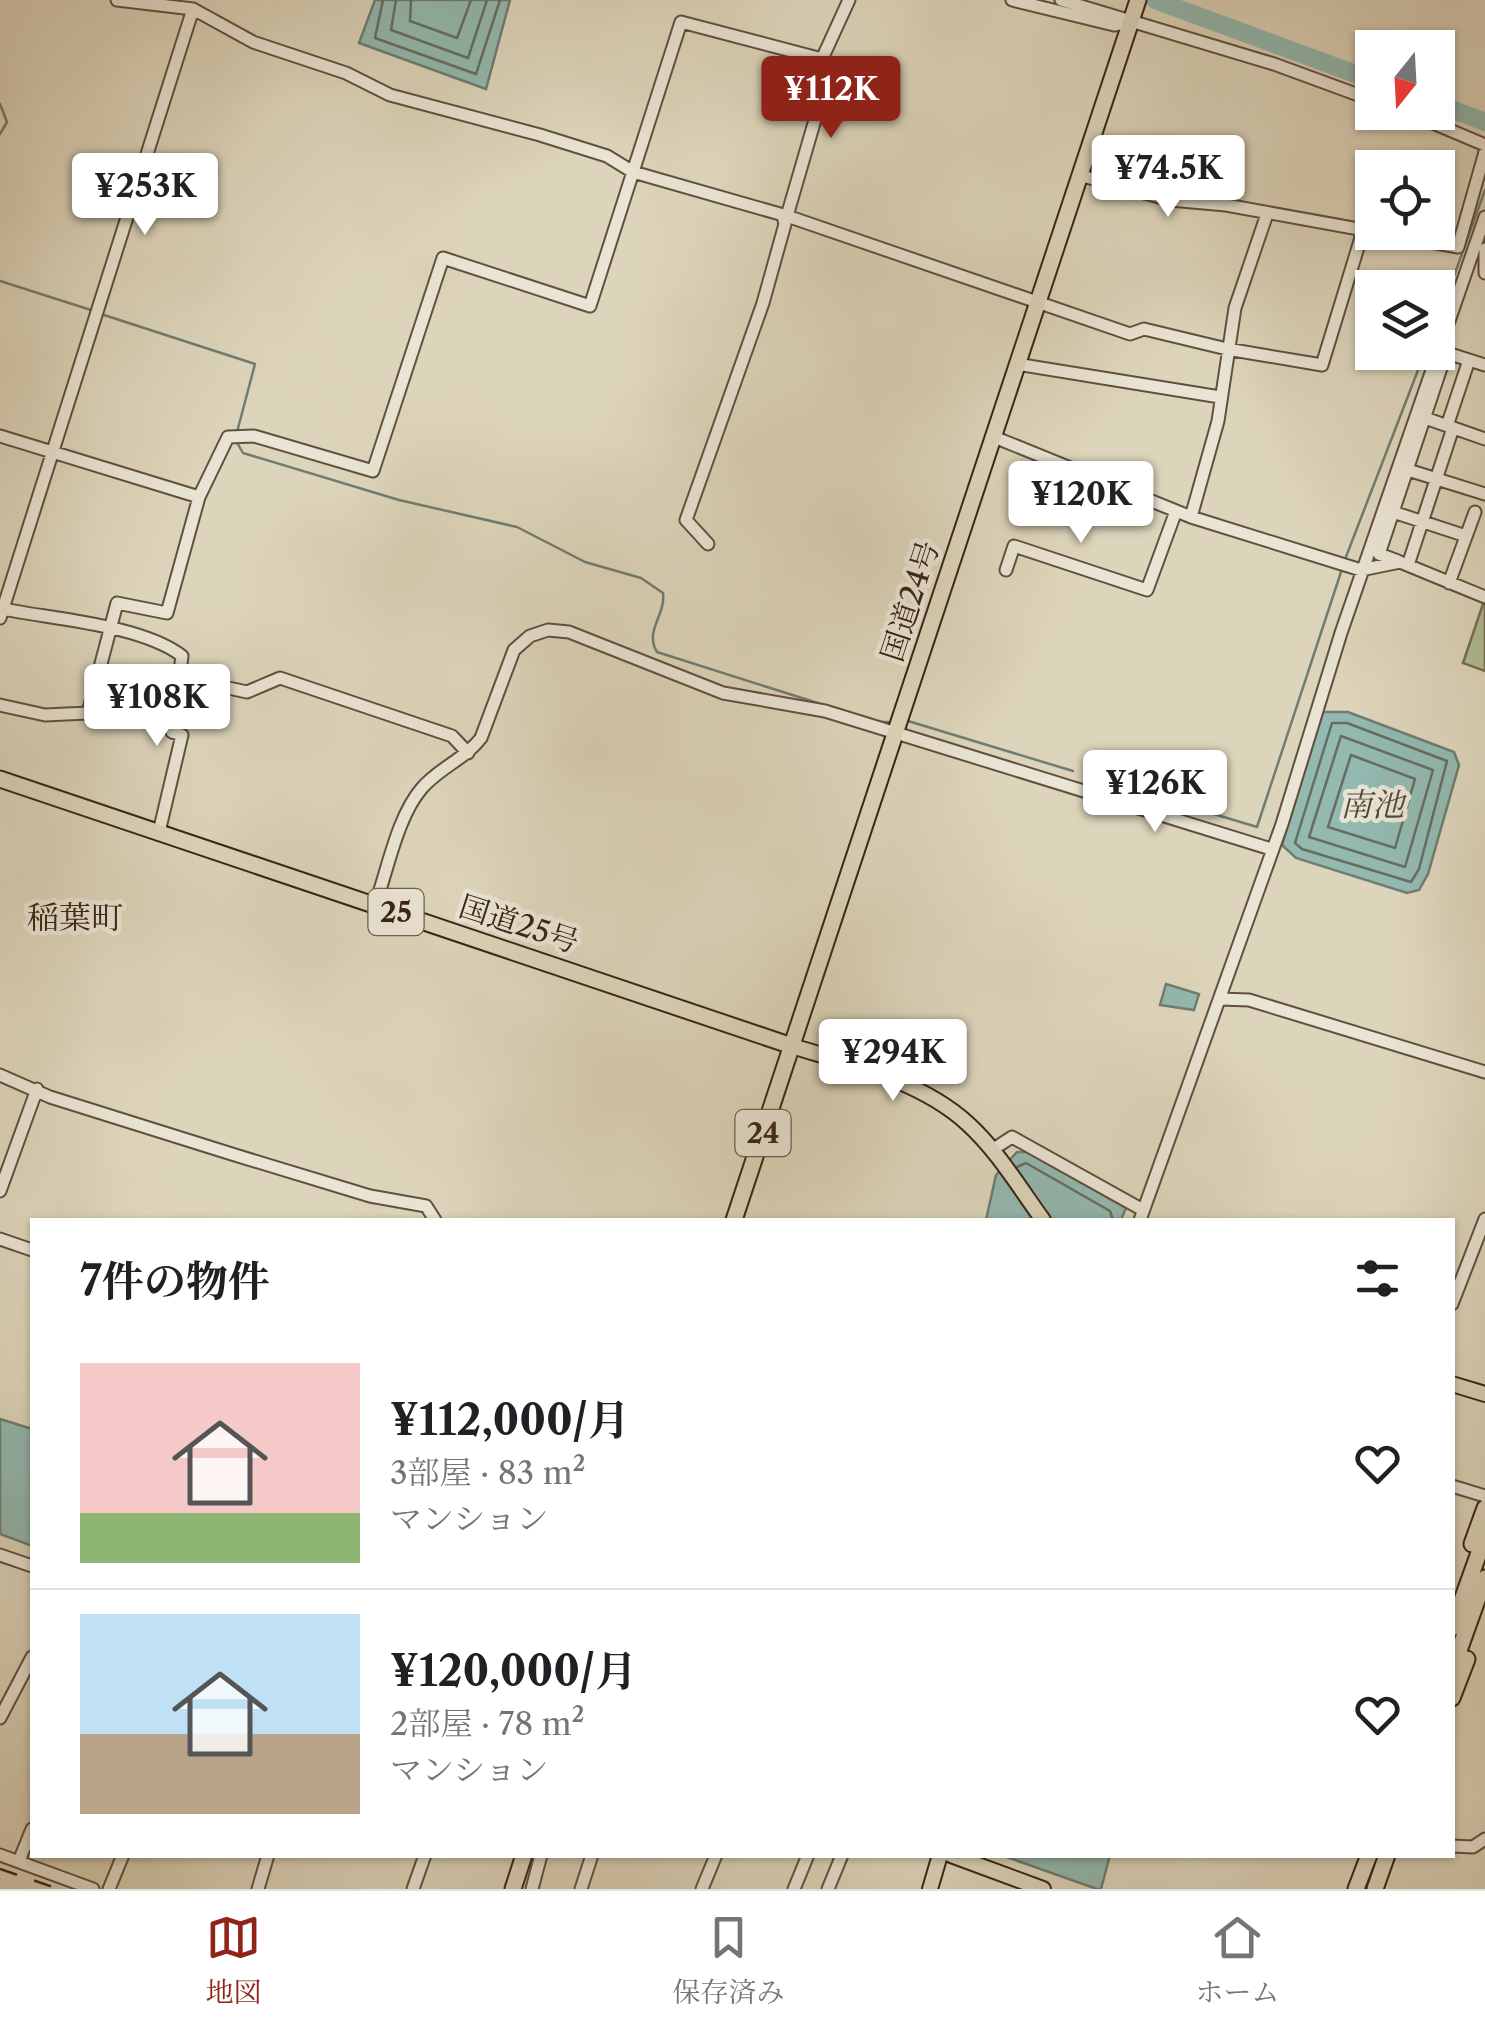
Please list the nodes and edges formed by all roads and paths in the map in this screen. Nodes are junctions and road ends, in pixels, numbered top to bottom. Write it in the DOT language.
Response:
graph roads {
  1 [pos="117,0"];
  2 [pos="848,0"];
  3 [pos="1012,0"];
  4 [pos="1060,0"];
  5 [pos="193,8"];
  6 [pos="1134,12"];
  7 [pos="822,59"];
  8 [pos="1355,94"];
  9 [pos="1446,130"];
  10 [pos="1485,148"];
  11 [pos="633,172"];
  12 [pos="1080,175"];
  13 [pos="1480,191"];
  14 [pos="1267,214"];
  15 [pos="785,216"];
  16 [pos="1485,219"];
  17 [pos="1355,230"];
  18 [pos="1455,246"];
  19 [pos="1485,249"];
  20 [pos="1357,250"];
  21 [pos="1485,273"];
  22 [pos="1038,300"];
  23 [pos="1455,307"];
  24 [pos="1226,349"];
  25 [pos="1455,356"];
  26 [pos="1469,360"];
  27 [pos="1016,364"];
  28 [pos="1485,365"];
  29 [pos="1434,370"];
  30 [pos="1440,370"];
  31 [pos="1220,397"];
  32 [pos="1425,418"];
  33 [pos="1450,427"];
  34 [pos="0,436"];
  35 [pos="994,437"];
  36 [pos="1485,439"];
  37 [pos="53,455"];
  38 [pos="1408,470"];
  39 [pos="1436,478"];
  40 [pos="1485,494"];
  41 [pos="199,497"];
  42 [pos="1480,509"];
  43 [pos="1176,511"];
  44 [pos="1393,512"];
  45 [pos="1191,517"];
  46 [pos="1422,521"];
  47 [pos="1466,536"];
  48 [pos="708,544"];
  49 [pos="1379,554"];
  50 [pos="1404,563"];
  51 [pos="1006,570"];
  52 [pos="1370,570"];
  53 [pos="1449,584"];
  54 [pos="1485,597"];
  55 [pos="2,614"];
  56 [pos="111,630"];
  57 [pos="182,678"];
  58 [pos="0,705"];
  59 [pos="896,732"];
  60 [pos="468,753"];
  61 [pos="0,779"];
  62 [pos="158,832"];
  63 [pos="1271,849"];
  64 [pos="376,905"];
  65 [pos="1220,999"];
  66 [pos="792,1046"];
  67 [pos="1485,1072"];
  68 [pos="0,1075"];
  69 [pos="37,1089"];
  70 [pos="996,1155"];
  71 [pos="0,1191"];
  72 [pos="426,1206"];
  73 [pos="1141,1215"];
  74 [pos="423,1218"];
  75 [pos="435,1218"];
  76 [pos="735,1218"];
  77 [pos="1043,1218"];
  78 [pos="1485,1219"];
  79 [pos="0,1239"];
  80 [pos="30,1249"];
  81 [pos="1455,1296"];
  82 [pos="1455,1385"];
  83 [pos="1485,1394"];
  84 [pos="1455,1487"];
  85 [pos="1485,1496"];
  86 [pos="1485,1508"];
  87 [pos="1485,1536"];
  88 [pos="0,1555"];
  89 [pos="30,1565"];
  90 [pos="1485,1578"];
  91 [pos="1455,1591"];
  92 [pos="1485,1608"];
  93 [pos="1455,1620"];
  94 [pos="30,1661"];
  95 [pos="1455,1662"];
  96 [pos="1455,1690"];
  97 [pos="0,1718"];
  98 [pos="30,1833"];
  99 [pos="1485,1839"];
  100 [pos="1455,1846"];
  101 [pos="0,1855"];
  102 [pos="122,1858"];
  103 [pos="267,1858"];
  104 [pos="424,1858"];
  105 [pos="523,1858"];
  106 [pos="540,1858"];
  107 [pos="591,1858"];
  108 [pos="715,1858"];
  109 [pos="807,1858"];
  110 [pos="841,1858"];
  111 [pos="939,1858"];
  112 [pos="959,1858"];
  113 [pos="1378,1858"];
  114 [pos="1379,1858"];
  115 [pos="19,1862"];
  116 [pos="93,1889"];
  117 [pos="109,1889"];
  118 [pos="258,1889"];
  119 [pos="414,1889"];
  120 [pos="513,1889"];
  121 [pos="532,1889"];
  122 [pos="581,1889"];
  123 [pos="702,1889"];
  124 [pos="794,1889"];
  125 [pos="828,1889"];
  126 [pos="930,1889"];
  127 [pos="1043,1889"];
  128 [pos="1357,1889"];
  129 [pos="1379,1889"];
  1 -- 5 [label="street"];
  2 -- 7 [label="street"];
  3 -- 6 [label="street"];
  4 -- 6 [label="street"];
  5 -- 11 [label="street"];
  5 -- 37 [label="street"];
  6 -- 8 [label="street"];
  6 -- 12 [label="highway, 国道24号 / 24"];
  7 -- 11 [label="street"];
  7 -- 15 [label="street"];
  9 -- 10 [label="street"];
  10 -- 13 [label="street"];
  11 -- 15 [label="street"];
  11 -- 41 [label="street"];
  12 -- 14 [label="street"];
  12 -- 22 [label="highway, 国道24号 / 24"];
  13 -- 18 [label="street"];
  14 -- 17 [label="street"];
  14 -- 24 [label="street"];
  15 -- 22 [label="street"];
  15 -- 48 [label="street"];
  16 -- 23 [label="street"];
  19 -- 21 [label="street"];
  20 -- 24 [label="street"];
  22 -- 24 [label="street"];
  22 -- 27 [label="highway, 国道24号 / 24"];
  24 -- 31 [label="street"];
  25 -- 26 [label="street"];
  26 -- 28 [label="street"];
  26 -- 33 [label="street"];
  27 -- 31 [label="street"];
  27 -- 35 [label="highway, 国道24号 / 24"];
  29 -- 52 [label="street"];
  30 -- 32 [label="street"];
  31 -- 45 [label="street"];
  32 -- 33 [label="street"];
  32 -- 38 [label="street"];
  33 -- 36 [label="street"];
  33 -- 39 [label="street"];
  34 -- 37 [label="street"];
  35 -- 43 [label="street"];
  35 -- 59 [label="highway, 国道24号 / 24"];
  37 -- 41 [label="street"];
  37 -- 55 [label="street"];
  38 -- 39 [label="street"];
  38 -- 44 [label="street"];
  39 -- 40 [label="street"];
  39 -- 46 [label="street"];
  41 -- 56 [label="street"];
  42 -- 47 [label="street"];
  43 -- 45 [label="street"];
  43 -- 51 [label="street"];
  44 -- 46 [label="street"];
  44 -- 49 [label="street"];
  45 -- 52 [label="street"];
  46 -- 47 [label="street"];
  46 -- 50 [label="street"];
  47 -- 53 [label="street"];
  49 -- 50 [label="street"];
  49 -- 52 [label="street"];
  50 -- 52 [label="street"];
  50 -- 53 [label="street"];
  52 -- 63 [label="street"];
  53 -- 54 [label="street"];
  55 -- 56 [label="street"];
  56 -- 57 [label="street"];
  56 -- 58 [label="street"];
  57 -- 60 [label="street"];
  57 -- 62 [label="street"];
  59 -- 60 [label="street"];
  59 -- 63 [label="street"];
  59 -- 66 [label="highway, 国道24号 / 24"];
  60 -- 64 [label="street"];
  61 -- 62 [label="highway, 国道25号 / 25"];
  62 -- 64 [label="highway, 国道25号 / 25"];
  63 -- 65 [label="street"];
  64 -- 66 [label="highway, 国道25号 / 25"];
  65 -- 67 [label="street"];
  65 -- 73 [label="street"];
  66 -- 70 [label="main road"];
  66 -- 76 [label="highway, 国道24号 / 24"];
  68 -- 69 [label="street"];
  69 -- 71 [label="street"];
  69 -- 72 [label="street"];
  70 -- 73 [label="street"];
  70 -- 77 [label="main road"];
  72 -- 74 [label="street"];
  72 -- 75 [label="street"];
  78 -- 81 [label="street"];
  79 -- 80 [label="street"];
  82 -- 83 [label="main road"];
  84 -- 85 [label="street"];
  86 -- 91 [label="highway"];
  87 -- 93 [label="highway"];
  88 -- 89 [label="street"];
  90 -- 95 [label="highway"];
  92 -- 96 [label="highway"];
  94 -- 97 [label="street"];
  98 -- 115 [label="street"];
  99 -- 100 [label="street"];
  101 -- 115 [label="street"];
  102 -- 117 [label="street"];
  103 -- 118 [label="street"];
  104 -- 119 [label="street"];
  105 -- 120 [label="highway"];
  106 -- 121 [label="street"];
  107 -- 122 [label="street"];
  108 -- 123 [label="street"];
  109 -- 124 [label="street"];
  110 -- 125 [label="street"];
  111 -- 126 [label="main road"];
  112 -- 127 [label="main road"];
  113 -- 128 [label="highway"];
  114 -- 129 [label="highway"];
  115 -- 116 [label="street"];
}
